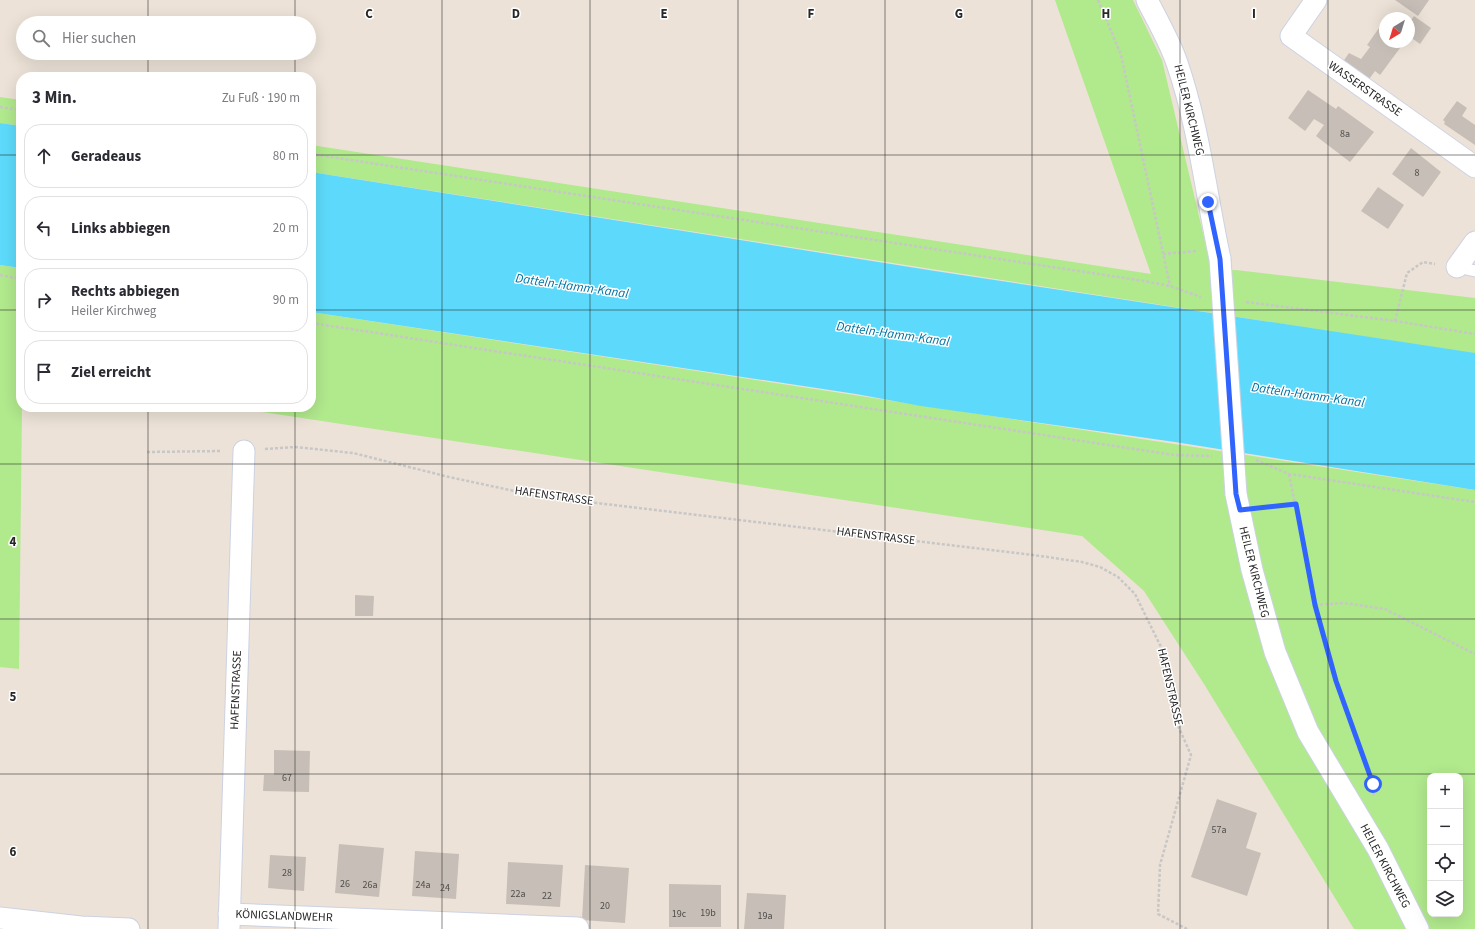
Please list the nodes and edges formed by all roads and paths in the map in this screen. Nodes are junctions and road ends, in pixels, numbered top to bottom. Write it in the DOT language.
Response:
graph roads {
  1 [pos="1098,0"];
  2 [pos="1147,0"];
  3 [pos="1316,0"];
  4 [pos="0,107"];
  5 [pos="16,109"];
  6 [pos="316,155"];
  7 [pos="1475,167"];
  8 [pos="1475,242"];
  9 [pos="1163,254"];
  10 [pos="1219,254"];
  11 [pos="1423,262"];
  12 [pos="1466,269"];
  13 [pos="0,276"];
  14 [pos="16,278"];
  15 [pos="1170,286"];
  16 [pos="1203,298"];
  17 [pos="1245,302"];
  18 [pos="1394,321"];
  19 [pos="316,324"];
  20 [pos="1475,334"];
  21 [pos="244,451"];
  22 [pos="147,452"];
  23 [pos="1213,456"];
  24 [pos="1254,460"];
  25 [pos="1289,474"];
  26 [pos="1238,502"];
  27 [pos="1475,502"];
  28 [pos="1296,504"];
  29 [pos="1315,605"];
  30 [pos="1475,654"];
  31 [pos="1374,799"];
  32 [pos="0,918"];
  33 [pos="229,922"];
  34 [pos="578,928"];
  35 [pos="129,929"];
  36 [pos="1187,929"];
  37 [pos="1418,929"];
  1 -- 9 [label="path"];
  2 -- 10 [label="street, HEILER KIRCHWEG"];
  3 -- 7 [label="street, WASSERSTRASSE"];
  4 -- 5 [label="path"];
  6 -- 15 [label="path"];
  8 -- 12 [label="street"];
  9 -- 10 [label="path"];
  9 -- 15 [label="path"];
  10 -- 26 [label="street, HEILER KIRCHWEG, bridge"];
  11 -- 18 [label="path"];
  13 -- 14 [label="path"];
  15 -- 16 [label="path"];
  17 -- 18 [label="path"];
  18 -- 20 [label="path"];
  19 -- 23 [label="path"];
  21 -- 22 [label="path, HAFENSTRASSE"];
  21 -- 33 [label="street, HAFENSTRASSE"];
  21 -- 36 [label="path, HAFENSTRASSE"];
  24 -- 25 [label="path"];
  25 -- 27 [label="path"];
  25 -- 28 [label="path"];
  26 -- 28 [label="path"];
  26 -- 37 [label="street, HEILER KIRCHWEG"];
  28 -- 29 [label="path"];
  29 -- 30 [label="path"];
  29 -- 31 [label="path"];
  32 -- 35 [label="street"];
  33 -- 34 [label="street, KÖNIGSLANDWEHR"];
}
